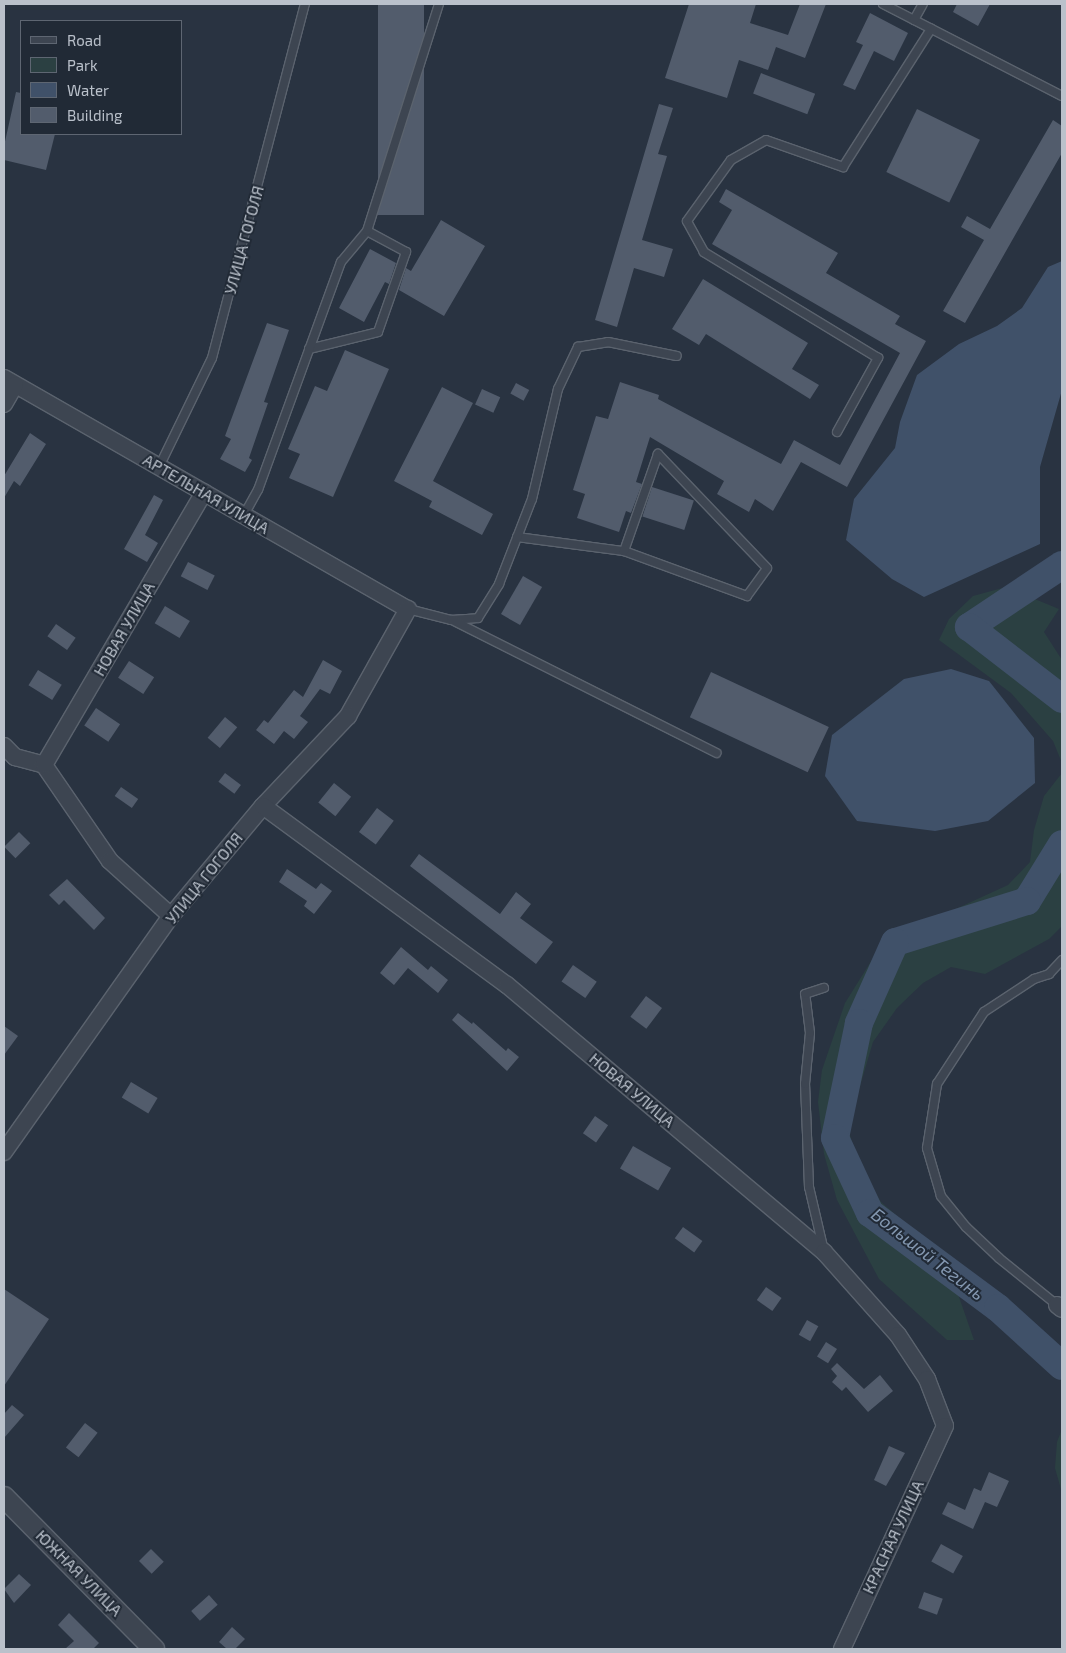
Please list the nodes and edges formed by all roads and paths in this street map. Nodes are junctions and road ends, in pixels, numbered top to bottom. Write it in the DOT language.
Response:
graph roads {
  1 [pos="305,4"];
  2 [pos="439,4"];
  3 [pos="882,4"];
  4 [pos="923,4"];
  5 [pos="914,20"];
  6 [pos="931,29"];
  7 [pos="1062,96"];
  8 [pos="367,231"];
  9 [pos="309,350"];
  10 [pos="677,356"];
  11 [pos="10,382"];
  12 [pos="4,404"];
  13 [pos="836,432"];
  14 [pos="159,467"];
  15 [pos="204,492"];
  16 [pos="244,515"];
  17 [pos="517,537"];
  18 [pos="624,550"];
  19 [pos="408,609"];
  20 [pos="451,620"];
  21 [pos="4,746"];
  22 [pos="716,753"];
  23 [pos="44,765"];
  24 [pos="263,806"];
  25 [pos="171,916"];
  26 [pos="1062,960"];
  27 [pos="824,988"];
  28 [pos="4,1152"];
  29 [pos="824,1252"];
  30 [pos="1059,1306"];
  31 [pos="945,1426"];
  32 [pos="4,1498"];
  33 [pos="154,1649"];
  34 [pos="842,1649"];
  1 -- 14 [label="lane, УЛИЦА ГОГОЛЯ"];
  2 -- 8 [label="lane"];
  3 -- 5 [label="lane"];
  4 -- 5 [label="lane"];
  5 -- 6 [label="lane"];
  6 -- 7 [label="lane"];
  6 -- 13 [label="lane"];
  8 -- 9 [label="lane"];
  8 -- 9 [label="lane"];
  9 -- 16 [label="lane"];
  10 -- 17 [label="lane"];
  11 -- 12 [label="street"];
  11 -- 14 [label="street, АРТЕЛЬНАЯ УЛИЦА"];
  14 -- 15 [label="street, АРТЕЛЬНАЯ УЛИЦА"];
  15 -- 16 [label="street, АРТЕЛЬНАЯ УЛИЦА"];
  15 -- 23 [label="street, НОВАЯ УЛИЦА"];
  16 -- 19 [label="street, АРТЕЛЬНАЯ УЛИЦА"];
  17 -- 18 [label="lane"];
  17 -- 20 [label="lane"];
  18 -- 18 [label="lane"];
  19 -- 20 [label="lane"];
  19 -- 24 [label="street, УЛИЦА ГОГОЛЯ"];
  20 -- 22 [label="lane"];
  21 -- 23 [label="street"];
  23 -- 25 [label="street"];
  24 -- 25 [label="street, УЛИЦА ГОГОЛЯ"];
  24 -- 29 [label="street, НОВАЯ УЛИЦА"];
  25 -- 28 [label="street, УЛИЦА ГОГОЛЯ"];
  26 -- 30 [label="lane"];
  27 -- 29 [label="lane"];
  29 -- 31 [label="street, НОВАЯ УЛИЦА"];
  31 -- 34 [label="street, КРАСНАЯ УЛИЦА"];
  32 -- 33 [label="street, ЮЖНАЯ УЛИЦА"];
}
